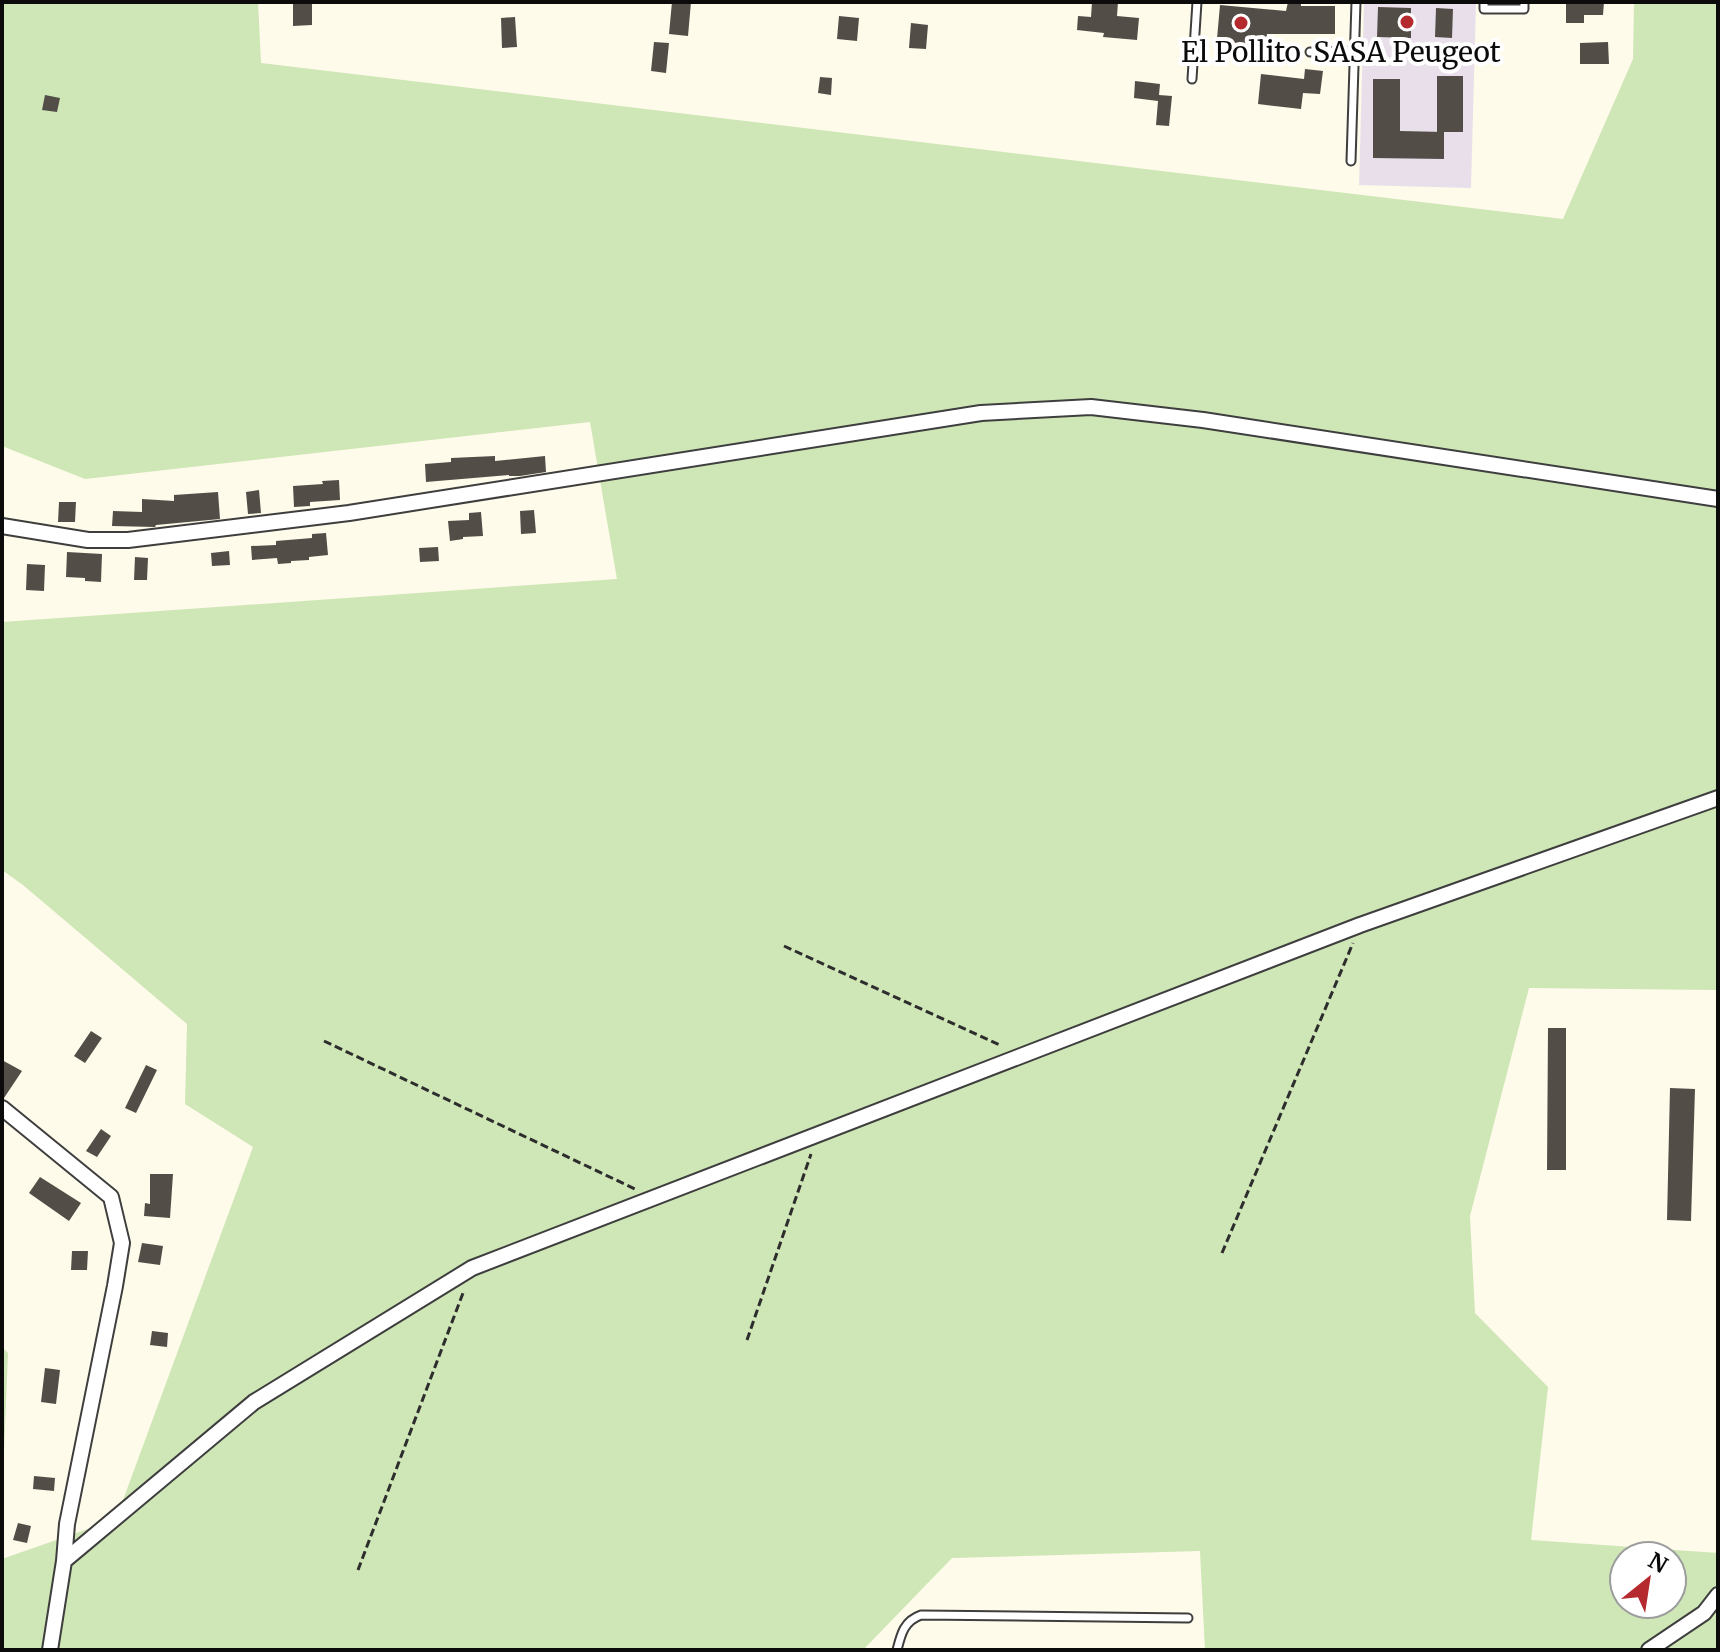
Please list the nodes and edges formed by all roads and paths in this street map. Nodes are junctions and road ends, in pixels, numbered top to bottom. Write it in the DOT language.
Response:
graph roads {
  1 [pos="1197,2"];
  2 [pos="1356,2"];
  3 [pos="1484,2"];
  4 [pos="1524,2"];
  5 [pos="1354,51"];
  6 [pos="1310,52"];
  7 [pos="1192,79"];
  8 [pos="1351,161"];
  9 [pos="1718,499"];
  10 [pos="2,526"];
  11 [pos="1718,798"];
  12 [pos="1360,925"];
  13 [pos="784,946"];
  14 [pos="324,1041"];
  15 [pos="1023,1055"];
  16 [pos="2,1108"];
  17 [pos="818,1134"];
  18 [pos="654,1198"];
  19 [pos="1222,1253"];
  20 [pos="472,1268"];
  21 [pos="747,1340"];
  22 [pos="64,1561"];
  23 [pos="358,1570"];
  24 [pos="1718,1595"];
  25 [pos="1188,1618"];
  26 [pos="50,1650"];
  27 [pos="897,1650"];
  28 [pos="1649,1650"];
  1 -- 7 [label="lane"];
  2 -- 5 [label="lane"];
  3 -- 4 [label="lane"];
  5 -- 6 [label="lane"];
  5 -- 8 [label="lane"];
  9 -- 10 [label="street"];
  11 -- 12 [label="street"];
  12 -- 15 [label="street"];
  12 -- 19 [label="path"];
  13 -- 15 [label="path"];
  14 -- 18 [label="path"];
  15 -- 17 [label="street"];
  16 -- 22 [label="street"];
  17 -- 18 [label="street"];
  17 -- 21 [label="path"];
  18 -- 20 [label="street"];
  20 -- 22 [label="street"];
  20 -- 23 [label="path"];
  22 -- 26 [label="street"];
  24 -- 28 [label="street"];
  25 -- 27 [label="lane"];
}
